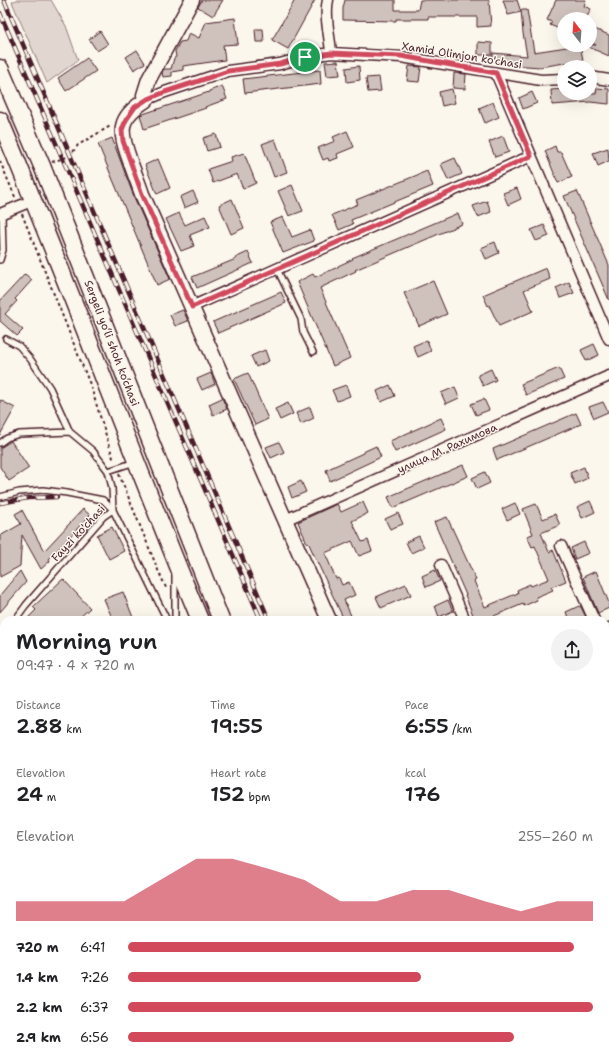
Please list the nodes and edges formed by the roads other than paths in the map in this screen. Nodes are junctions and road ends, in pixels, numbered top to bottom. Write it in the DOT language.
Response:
graph roads {
  1 [pos="192,0"];
  2 [pos="328,0"];
  3 [pos="331,53"];
  4 [pos="0,68"];
  5 [pos="496,73"];
  6 [pos="597,78"];
  7 [pos="557,79"];
  8 [pos="609,80"];
  9 [pos="146,100"];
  10 [pos="0,120"];
  11 [pos="531,156"];
  12 [pos="34,200"];
  13 [pos="1,214"];
  14 [pos="0,260"];
  15 [pos="277,269"];
  16 [pos="192,307"];
  17 [pos="6,338"];
  18 [pos="609,339"];
  19 [pos="313,352"];
  20 [pos="609,376"];
  21 [pos="70,432"];
  22 [pos="0,443"];
  23 [pos="136,462"];
  24 [pos="108,471"];
  25 [pos="0,497"];
  26 [pos="113,510"];
  27 [pos="285,520"];
  28 [pos="561,546"];
  29 [pos="175,561"];
  30 [pos="442,565"];
  31 [pos="18,616"];
  32 [pos="165,616"];
  33 [pos="175,616"];
  34 [pos="198,616"];
  35 [pos="219,616"];
  36 [pos="327,616"];
  37 [pos="463,616"];
  38 [pos="592,616"];
  1 -- 9 [label="street"];
  2 -- 3 [label="street"];
  3 -- 5 [label="street, Xamid Olimjon ko'chasi"];
  3 -- 9 [label="street, Xamid Olimjon ko'chasi"];
  4 -- 35 [label="main road, Sergeli yo‘li shoh ko‘chasi"];
  5 -- 7 [label="street, Xamid Olimjon ko'chasi"];
  5 -- 11 [label="street"];
  6 -- 8 [label="street"];
  9 -- 16 [label="street"];
  10 -- 12 [label="main road, Sergeli yo‘li shoh ko‘chasi"];
  11 -- 15 [label="street"];
  11 -- 18 [label="street"];
  12 -- 13 [label="street"];
  12 -- 23 [label="main road, Sergeli yo‘li shoh ko‘chasi"];
  13 -- 14 [label="lane"];
  15 -- 16 [label="street"];
  15 -- 19 [label="lane"];
  16 -- 27 [label="street"];
  17 -- 21 [label="lane"];
  20 -- 27 [label="street, улица М. Рахимова"];
  21 -- 22 [label="lane"];
  21 -- 24 [label="lane, Fayzi ko'chasi"];
  23 -- 24 [label="lane"];
  23 -- 29 [label="main road, Sergeli yo‘li shoh ko‘chasi"];
  24 -- 26 [label="lane, Fayzi ko'chasi"];
  25 -- 26 [label="lane"];
  26 -- 31 [label="lane, Fayzi ko'chasi"];
  26 -- 32 [label="lane"];
  27 -- 36 [label="street"];
  28 -- 38 [label="street"];
  29 -- 33 [label="lane"];
  29 -- 34 [label="main road, Sergeli yo‘li shoh ko‘chasi"];
  30 -- 37 [label="street"];
}
